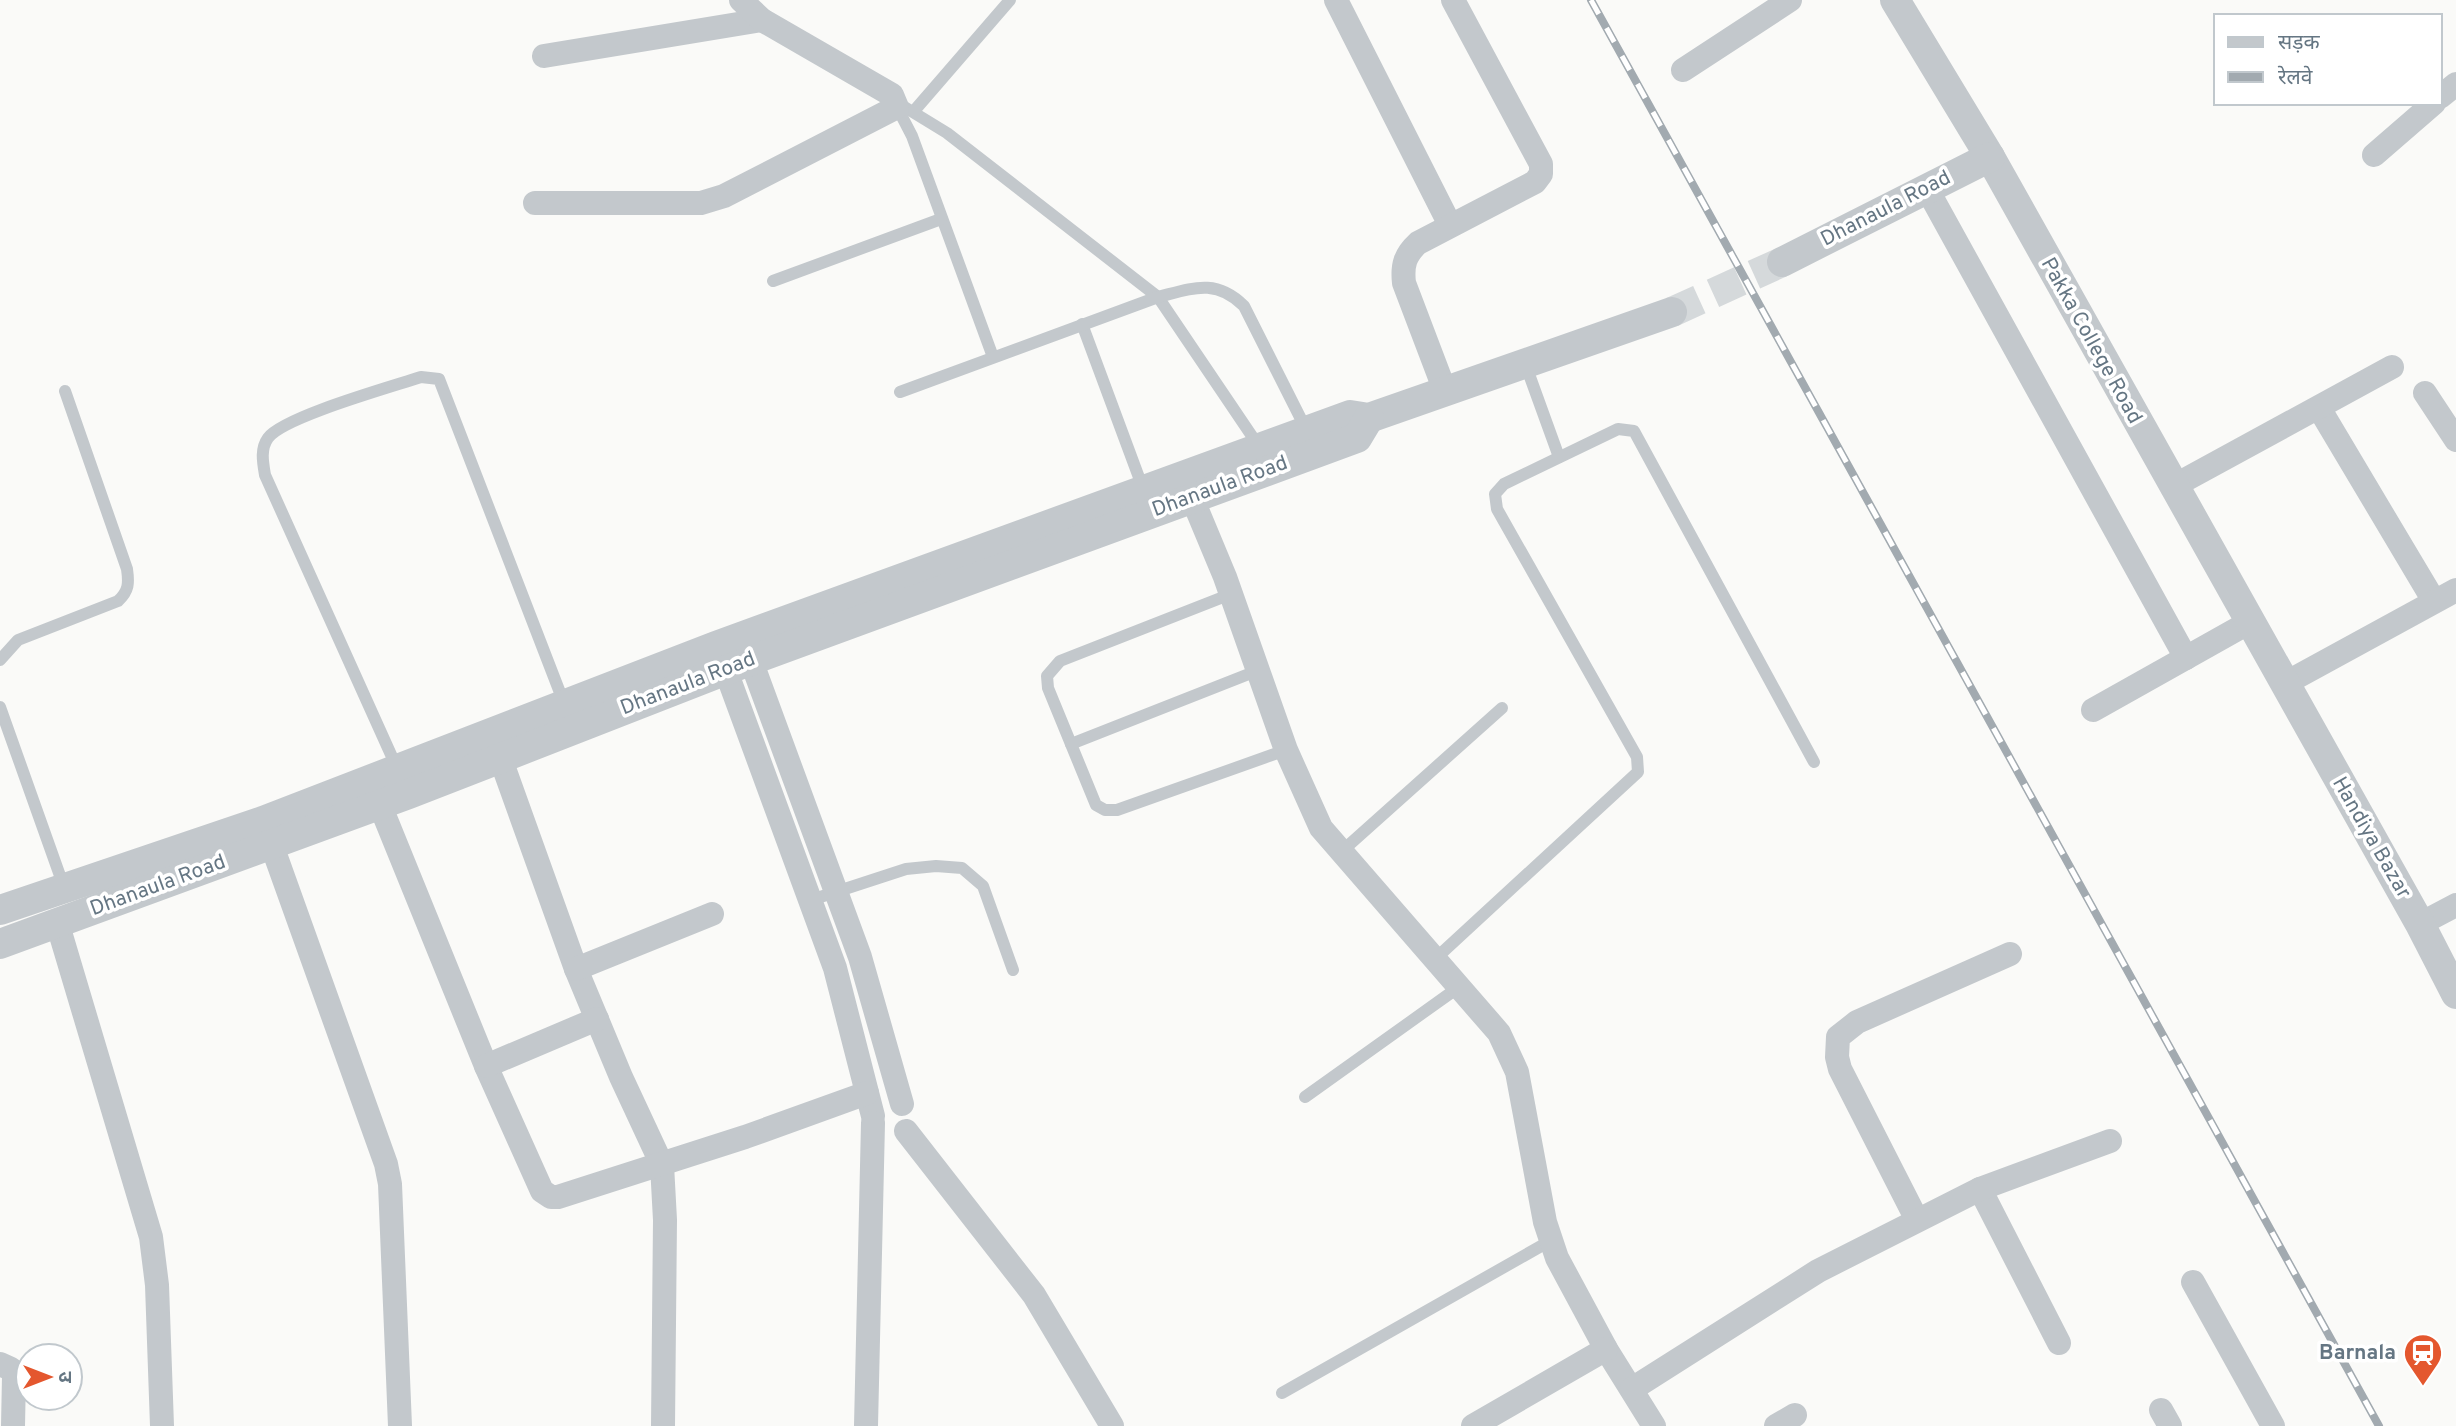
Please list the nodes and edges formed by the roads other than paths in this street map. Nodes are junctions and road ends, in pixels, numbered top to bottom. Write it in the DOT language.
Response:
graph roads {
  1 [pos="741,0"];
  2 [pos="1010,0"];
  3 [pos="1336,0"];
  4 [pos="1453,0"];
  5 [pos="1790,0"];
  6 [pos="1895,0"];
  7 [pos="762,20"];
  8 [pos="544,56"];
  9 [pos="1683,70"];
  10 [pos="2456,84"];
  11 [pos="2442,95"];
  12 [pos="2432,105"];
  13 [pos="903,107"];
  14 [pos="2374,155"];
  15 [pos="1990,156"];
  16 [pos="1926,187"];
  17 [pos="535,203"];
  18 [pos="941,219"];
  19 [pos="1450,226"];
  20 [pos="1782,262"];
  21 [pos="773,281"];
  22 [pos="1158,297"];
  23 [pos="1672,312"];
  24 [pos="1082,324"];
  25 [pos="993,357"];
  26 [pos="1525,363"];
  27 [pos="2392,367"];
  28 [pos="65,391"];
  29 [pos="1444,391"];
  30 [pos="900,392"];
  31 [pos="2425,393"];
  32 [pos="2319,408"];
  33 [pos="1369,418"];
  34 [pos="1307,431"];
  35 [pos="2456,440"];
  36 [pos="1260,448"];
  37 [pos="1559,457"];
  38 [pos="1189,487"];
  39 [pos="2172,487"];
  40 [pos="1144,492"];
  41 [pos="1231,594"];
  42 [pos="2445,596"];
  43 [pos="2248,622"];
  44 [pos="734,653"];
  45 [pos="2186,658"];
  46 [pos="0,660"];
  47 [pos="1258,670"];
  48 [pos="2284,684"];
  49 [pos="564,703"];
  50 [pos="0,707"];
  51 [pos="1502,708"];
  52 [pos="2093,710"];
  53 [pos="1071,744"];
  54 [pos="1286,750"];
  55 [pos="500,757"];
  56 [pos="1814,762"];
  57 [pos="403,781"];
  58 [pos="380,805"];
  59 [pos="267,833"];
  60 [pos="1341,852"];
  61 [pos="64,887"];
  62 [pos="838,892"];
  63 [pos="811,900"];
  64 [pos="2456,905"];
  65 [pos="0,911"];
  66 [pos="712,914"];
  67 [pos="57,922"];
  68 [pos="2420,924"];
  69 [pos="0,944"];
  70 [pos="2010,954"];
  71 [pos="1434,960"];
  72 [pos="576,969"];
  73 [pos="1013,970"];
  74 [pos="1459,987"];
  75 [pos="2456,994"];
  76 [pos="597,1018"];
  77 [pos="486,1066"];
  78 [pos="1305,1097"];
  79 [pos="902,1104"];
  80 [pos="871,1111"];
  81 [pos="906,1131"];
  82 [pos="2110,1141"];
  83 [pos="662,1165"];
  84 [pos="1980,1189"];
  85 [pos="1917,1220"];
  86 [pos="1550,1241"];
  87 [pos="2193,1282"];
  88 [pos="2059,1343"];
  89 [pos="1606,1349"];
  90 [pos="0,1364"];
  91 [pos="1089,1387"];
  92 [pos="1632,1389"];
  93 [pos="1282,1393"];
  94 [pos="13,1426"];
  95 [pos="162,1426"];
  96 [pos="400,1426"];
  97 [pos="663,1426"];
  98 [pos="866,1426"];
  99 [pos="1088,1426"];
  100 [pos="1112,1426"];
  101 [pos="1473,1426"];
  102 [pos="1654,1426"];
  103 [pos="2273,1426"];
  1 -- 7 [label="street"];
  2 -- 13 [label="lane"];
  3 -- 19 [label="street"];
  4 -- 19 [label="street"];
  5 -- 9 [label="street"];
  6 -- 15 [label="street, Pakka College Road"];
  7 -- 8 [label="street"];
  7 -- 13 [label="street"];
  10 -- 11 [label="street"];
  12 -- 14 [label="street"];
  13 -- 17 [label="street"];
  13 -- 18 [label="lane"];
  13 -- 22 [label="lane"];
  15 -- 16 [label="street, Dhanaula Road"];
  15 -- 39 [label="street, Pakka College Road"];
  16 -- 20 [label="street, Dhanaula Road"];
  16 -- 45 [label="street"];
  18 -- 21 [label="lane"];
  18 -- 25 [label="lane"];
  19 -- 29 [label="street"];
  22 -- 24 [label="lane"];
  22 -- 34 [label="lane"];
  22 -- 36 [label="lane"];
  23 -- 26 [label="street, Dhanaula Road"];
  24 -- 25 [label="lane"];
  24 -- 40 [label="lane"];
  25 -- 30 [label="lane"];
  26 -- 29 [label="street, Dhanaula Road"];
  26 -- 37 [label="lane"];
  27 -- 32 [label="street"];
  28 -- 46 [label="lane"];
  29 -- 33 [label="street, Dhanaula Road"];
  31 -- 35 [label="street"];
  32 -- 39 [label="street"];
  32 -- 42 [label="street"];
  33 -- 34 [label="street, Dhanaula Road"];
  33 -- 38 [label="street, Dhanaula Road"];
  34 -- 36 [label="street, Dhanaula Road"];
  36 -- 38 [label="street, Dhanaula Road"];
  37 -- 56 [label="lane"];
  37 -- 71 [label="lane"];
  38 -- 40 [label="street, Dhanaula Road"];
  38 -- 41 [label="street"];
  38 -- 44 [label="street, Dhanaula Road"];
  39 -- 43 [label="street, Pakka College Road"];
  40 -- 44 [label="street, Dhanaula Road"];
  41 -- 47 [label="street"];
  41 -- 53 [label="lane"];
  42 -- 48 [label="street"];
  43 -- 45 [label="street"];
  43 -- 48 [label="street, Pakka College Road"];
  44 -- 49 [label="street, Dhanaula Road"];
  44 -- 55 [label="street, Dhanaula Road"];
  44 -- 62 [label="street"];
  44 -- 63 [label="street"];
  45 -- 52 [label="street"];
  47 -- 53 [label="lane"];
  47 -- 54 [label="street"];
  48 -- 68 [label="street, Handiya Bazar"];
  49 -- 57 [label="street, Dhanaula Road"];
  49 -- 57 [label="lane"];
  50 -- 61 [label="lane"];
  51 -- 60 [label="lane"];
  53 -- 54 [label="lane"];
  54 -- 60 [label="street"];
  55 -- 57 [label="street, Dhanaula Road"];
  55 -- 72 [label="street"];
  57 -- 58 [label="street, Dhanaula Road"];
  57 -- 59 [label="street, Dhanaula Road"];
  58 -- 59 [label="street, Dhanaula Road"];
  58 -- 77 [label="street"];
  59 -- 61 [label="street, Dhanaula Road"];
  59 -- 67 [label="street, Dhanaula Road"];
  59 -- 96 [label="street"];
  60 -- 71 [label="street"];
  61 -- 65 [label="street, Dhanaula Road"];
  62 -- 63 [label="lane"];
  62 -- 73 [label="lane"];
  62 -- 79 [label="street"];
  63 -- 80 [label="street"];
  64 -- 68 [label="street"];
  66 -- 72 [label="street"];
  67 -- 69 [label="street, Dhanaula Road"];
  67 -- 95 [label="street"];
  68 -- 75 [label="street, Handiya Bazar"];
  70 -- 85 [label="street"];
  71 -- 74 [label="street"];
  72 -- 76 [label="street"];
  74 -- 78 [label="lane"];
  74 -- 86 [label="street"];
  76 -- 77 [label="street"];
  76 -- 83 [label="street"];
  77 -- 83 [label="street"];
  79 -- 80 [label="street"];
  79 -- 81 [label="street"];
  80 -- 81 [label="street"];
  80 -- 83 [label="street"];
  80 -- 98 [label="street"];
  81 -- 91 [label="street"];
  82 -- 84 [label="street"];
  83 -- 97 [label="street"];
  84 -- 85 [label="street"];
  84 -- 88 [label="street"];
  85 -- 92 [label="street"];
  86 -- 89 [label="street"];
  86 -- 93 [label="lane"];
  87 -- 103 [label="street"];
  89 -- 92 [label="street"];
  89 -- 101 [label="street"];
  90 -- 94 [label="street"];
  91 -- 99 [label="street"];
  91 -- 100 [label="street"];
  92 -- 102 [label="street"];
}
